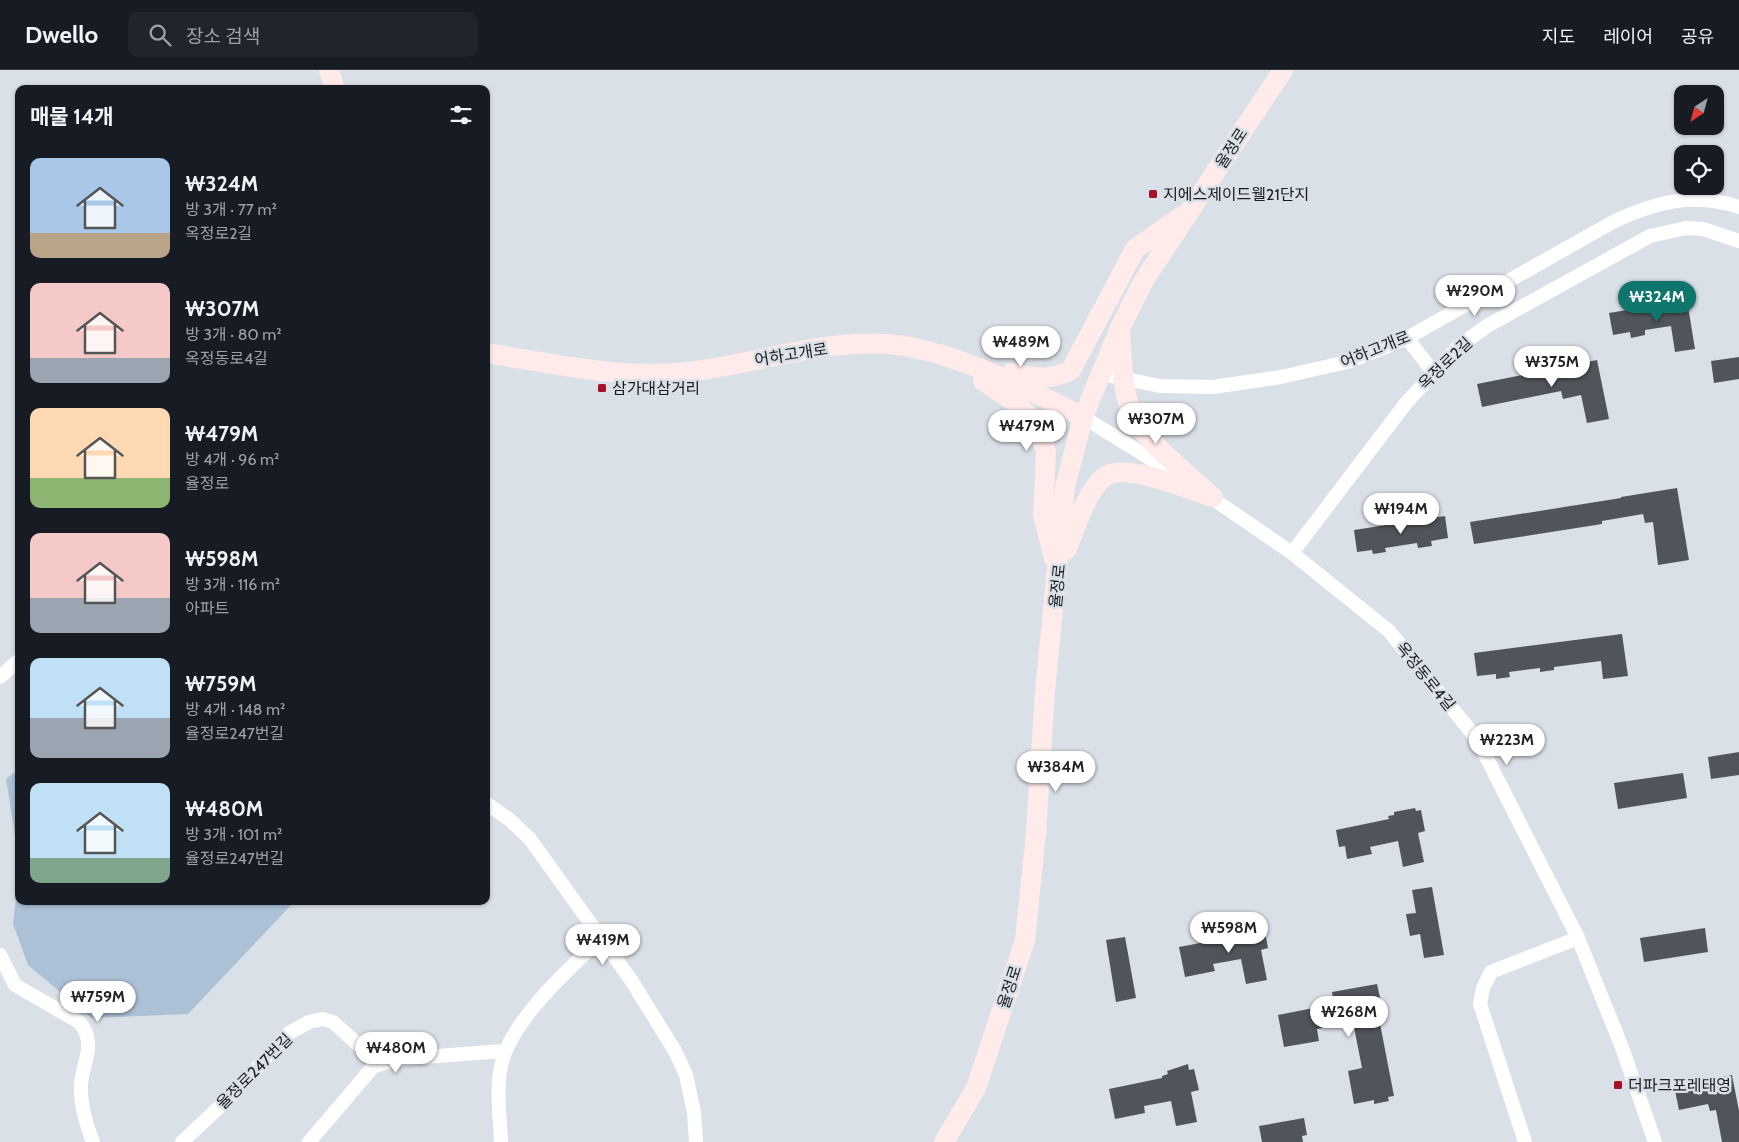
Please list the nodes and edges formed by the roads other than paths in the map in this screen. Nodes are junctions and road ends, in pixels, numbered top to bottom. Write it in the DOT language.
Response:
graph roads {
  1 [pos="329,70"];
  2 [pos="1283,70"];
  3 [pos="334,85"];
  4 [pos="1739,207"];
  5 [pos="1189,211"];
  6 [pos="1739,241"];
  7 [pos="1120,328"];
  8 [pos="1407,338"];
  9 [pos="490,354"];
  10 [pos="941,355"];
  11 [pos="1433,372"];
  12 [pos="1101,374"];
  13 [pos="1125,379"];
  14 [pos="1084,417"];
  15 [pos="1212,497"];
  16 [pos="1292,553"];
  17 [pos="1058,575"];
  18 [pos="15,664"];
  19 [pos="0,677"];
  20 [pos="490,806"];
  21 [pos="1578,938"];
  22 [pos="601,939"];
  23 [pos="0,954"];
  24 [pos="505,1051"];
  25 [pos="380,1064"];
  26 [pos="93,1142"];
  27 [pos="182,1142"];
  28 [pos="309,1142"];
  29 [pos="501,1142"];
  30 [pos="696,1142"];
  31 [pos="944,1142"];
  32 [pos="1525,1142"];
  33 [pos="1655,1142"];
  1 -- 3 [label="main road"];
  2 -- 5 [label="main road, 율정로"];
  4 -- 8 [label="street, 어하고개로"];
  5 -- 7 [label="main road, 율정로"];
  5 -- 10 [label="main road"];
  6 -- 11 [label="street, 옥정로2길"];
  7 -- 12 [label="main road, 율정로"];
  7 -- 13 [label="main road"];
  8 -- 11 [label="street"];
  8 -- 13 [label="street, 어하고개로"];
  9 -- 10 [label="main road, 어하고개로"];
  10 -- 14 [label="main road, 어하고개로"];
  10 -- 17 [label="main road"];
  11 -- 16 [label="street, 옥정로2길"];
  12 -- 13 [label="street, 어하고개로"];
  12 -- 14 [label="main road, 율정로"];
  13 -- 15 [label="main road"];
  14 -- 15 [label="street, 옥정동로4길"];
  14 -- 17 [label="main road, 율정로"];
  15 -- 16 [label="street, 옥정동로4길"];
  15 -- 17 [label="main road"];
  16 -- 21 [label="street, 옥정동로4길"];
  17 -- 31 [label="main road, 율정로"];
  18 -- 19 [label="street"];
  20 -- 22 [label="street"];
  21 -- 32 [label="street"];
  21 -- 33 [label="street, 옥정동로4길"];
  22 -- 24 [label="street"];
  22 -- 30 [label="street"];
  23 -- 26 [label="street"];
  24 -- 25 [label="street"];
  24 -- 29 [label="street"];
  25 -- 27 [label="street, 율정로247번길"];
  25 -- 28 [label="street"];
}
